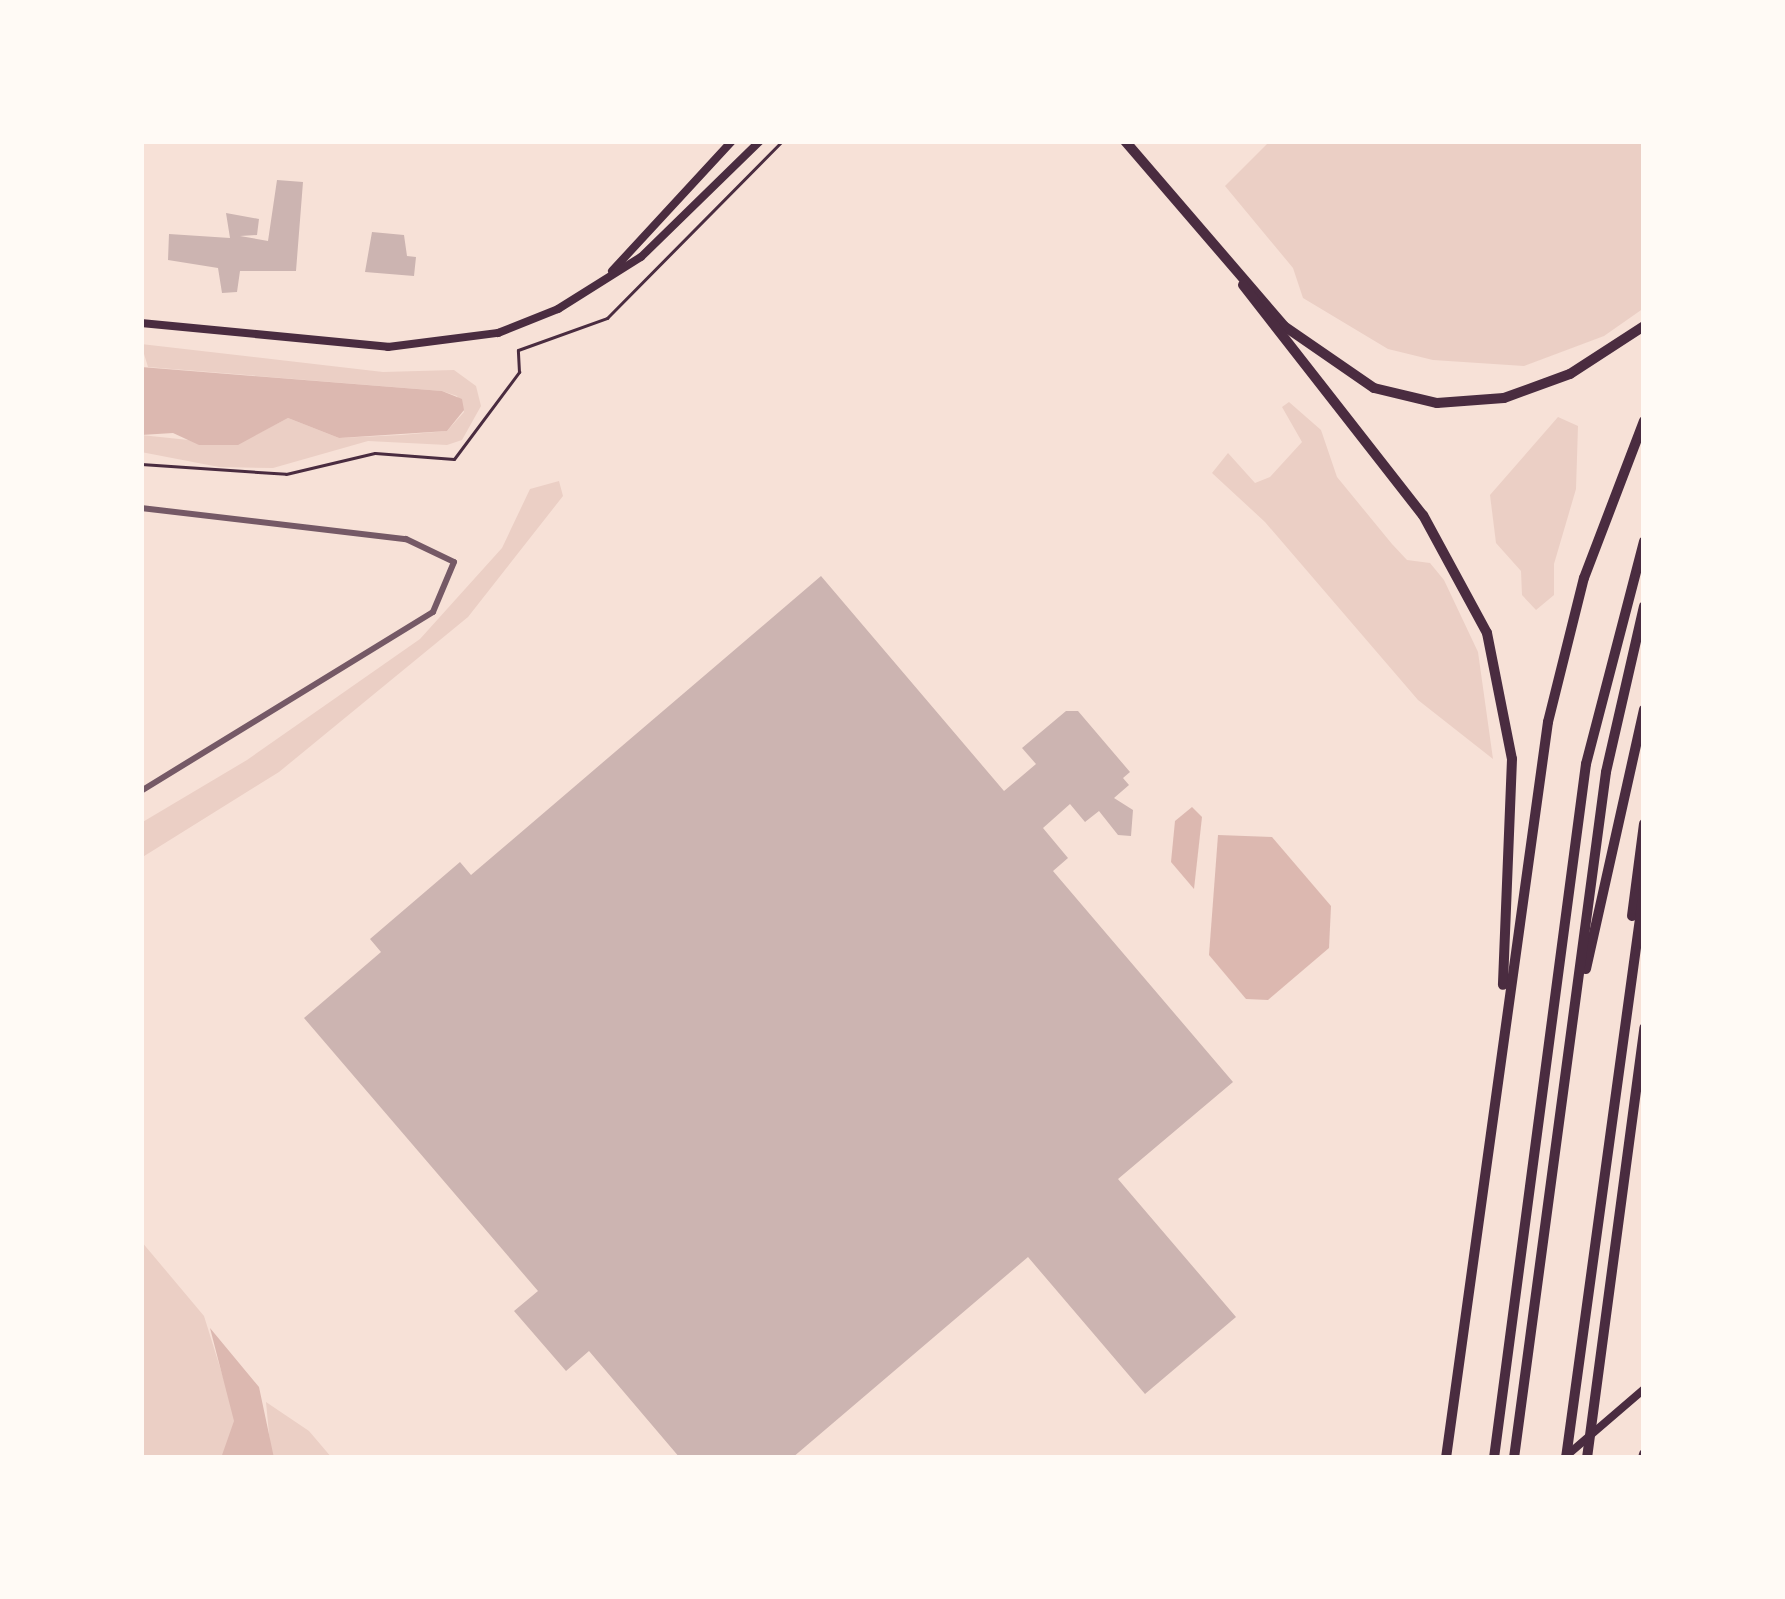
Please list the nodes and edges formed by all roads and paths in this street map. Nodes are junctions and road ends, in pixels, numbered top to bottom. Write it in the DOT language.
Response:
graph roads {
  1 [pos="732,141"];
  2 [pos="760,141"];
  3 [pos="782,141"];
  4 [pos="1125,141"];
  5 [pos="608,277"];
  6 [pos="1243,285"];
  7 [pos="141,323"];
  8 [pos="1644,326"];
  9 [pos="1644,421"];
  10 [pos="141,464"];
  11 [pos="141,508"];
  12 [pos="1644,541"];
  13 [pos="1644,606"];
  14 [pos="1644,709"];
  15 [pos="141,790"];
  16 [pos="1644,824"];
  17 [pos="1644,889"];
  18 [pos="1633,961"];
  19 [pos="1572,1024"];
  20 [pos="1644,1028"];
  21 [pos="1500,1052"];
  22 [pos="1644,1388"];
  23 [pos="1446,1458"];
  24 [pos="1494,1458"];
  25 [pos="1514,1458"];
  26 [pos="1565,1458"];
  27 [pos="1587,1458"];
  1 -- 5 [label="main road"];
  2 -- 5 [label="main road"];
  3 -- 10 [label="path"];
  4 -- 6 [label="highway"];
  5 -- 7 [label="main road"];
  6 -- 8 [label="highway"];
  6 -- 21 [label="highway"];
  9 -- 21 [label="highway"];
  11 -- 15 [label="street"];
  12 -- 24 [label="highway"];
  13 -- 19 [label="highway"];
  14 -- 19 [label="highway"];
  16 -- 18 [label="highway"];
  17 -- 18 [label="highway"];
  18 -- 26 [label="highway"];
  19 -- 25 [label="highway"];
  20 -- 27 [label="highway"];
  21 -- 23 [label="highway"];
  22 -- 26 [label="main road"];
}
